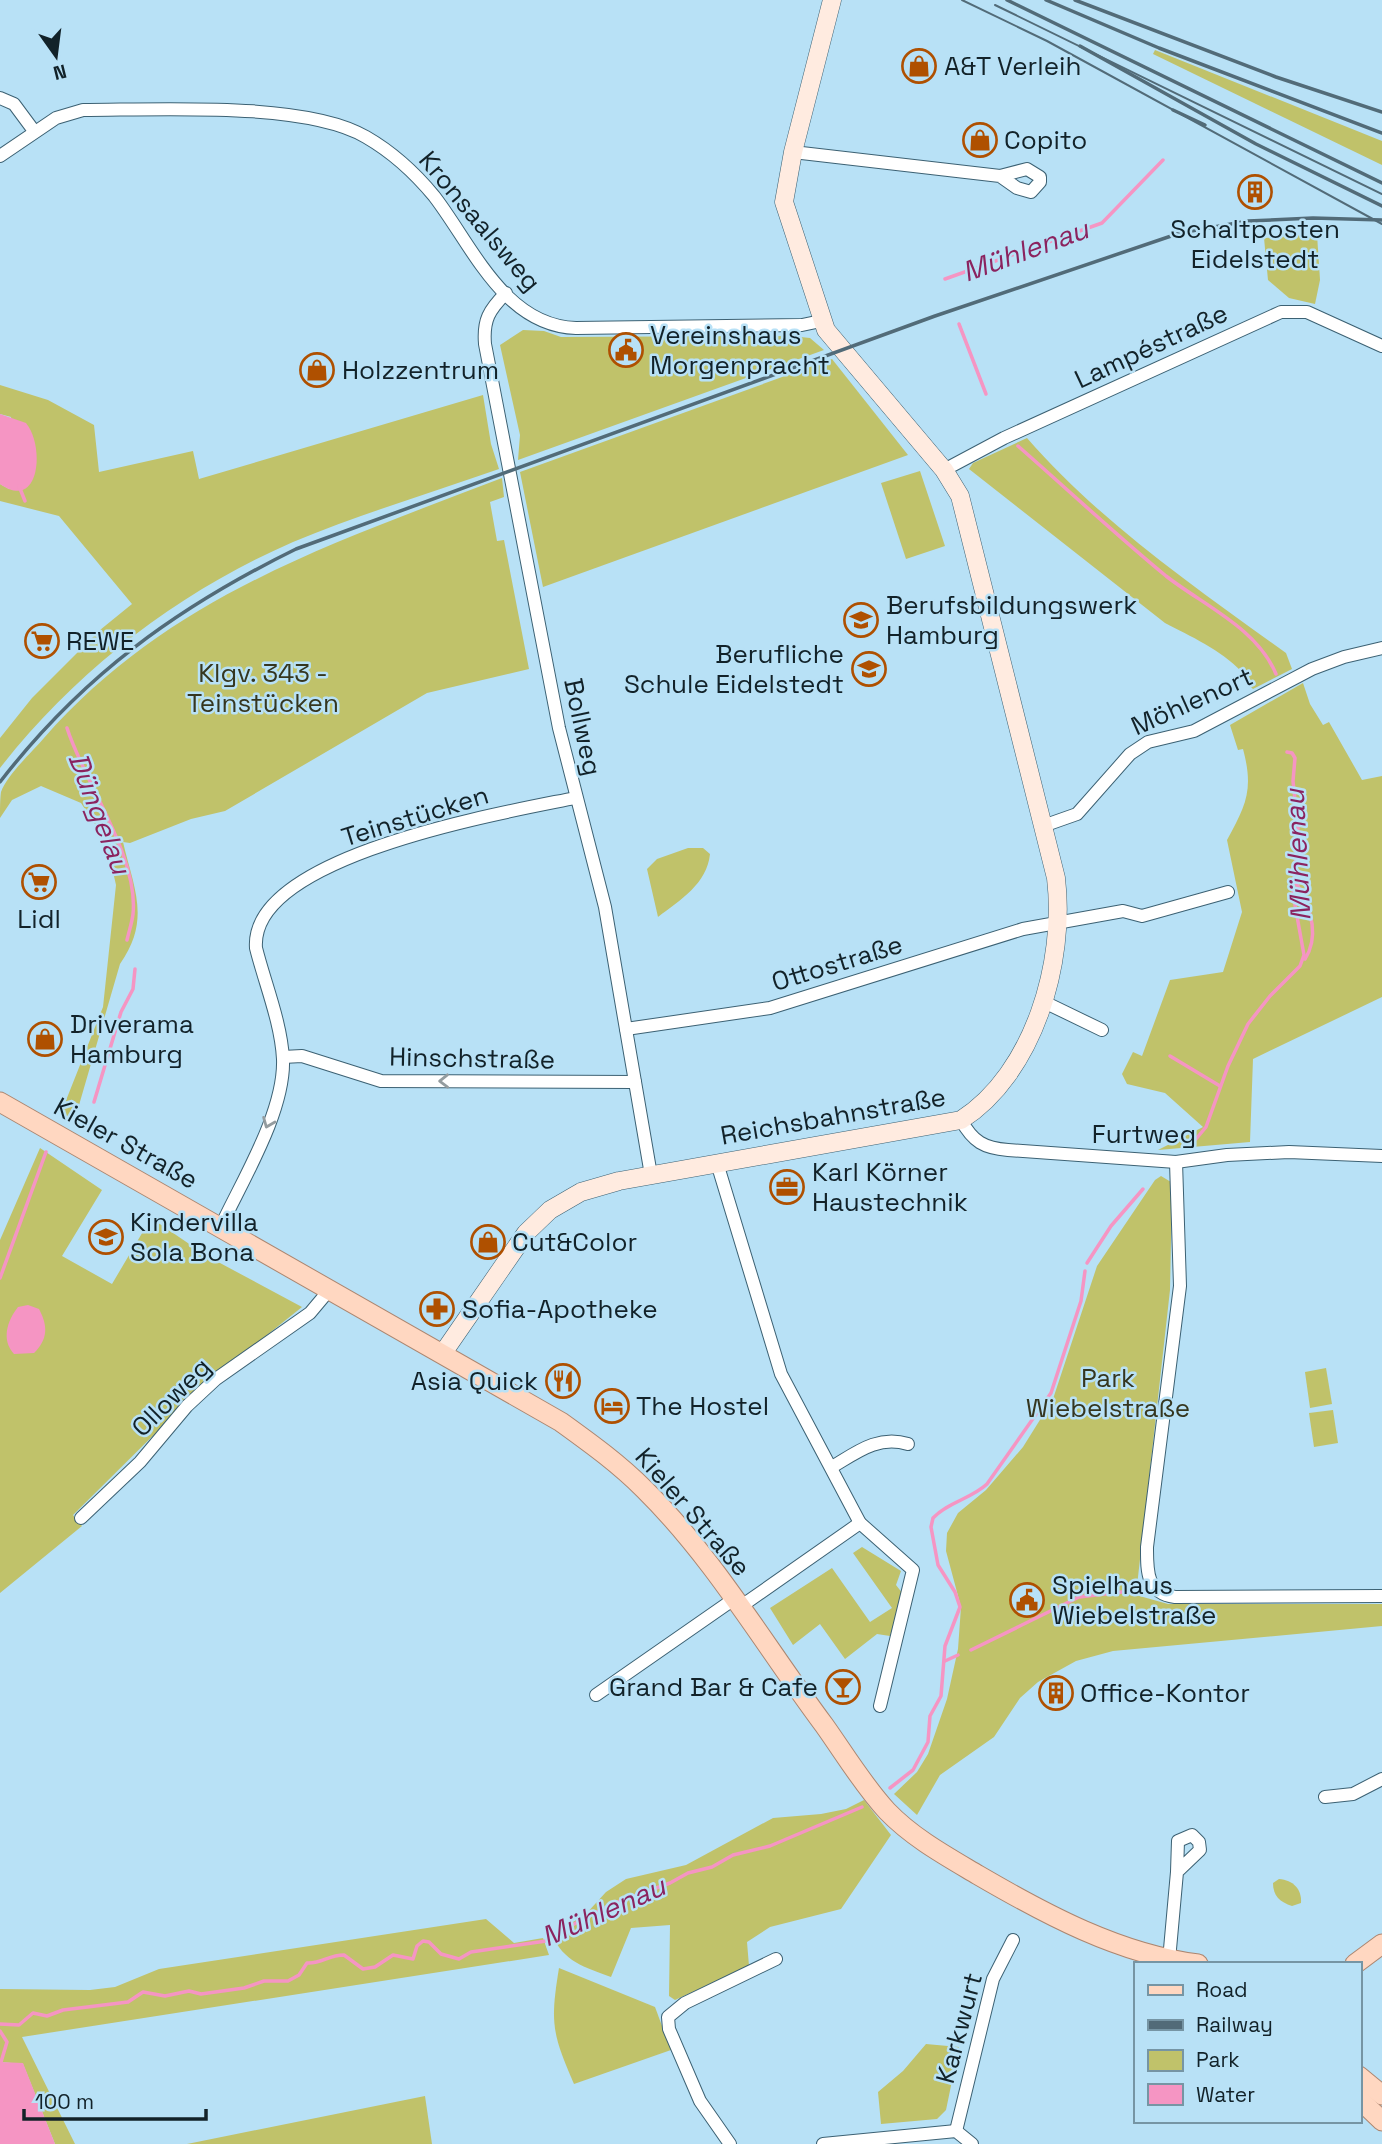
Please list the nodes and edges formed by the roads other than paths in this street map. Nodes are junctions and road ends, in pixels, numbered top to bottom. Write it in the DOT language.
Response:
graph roads {
  1 [pos="832,0"];
  2 [pos="0,98"];
  3 [pos="34,131"];
  4 [pos="793,152"];
  5 [pos="0,156"];
  6 [pos="1000,176"];
  7 [pos="506,293"];
  8 [pos="821,321"];
  9 [pos="1382,346"];
  10 [pos="944,470"];
  11 [pos="1382,648"];
  12 [pos="575,798"];
  13 [pos="1043,826"];
  14 [pos="1228,892"];
  15 [pos="1058,923"];
  16 [pos="1042,1001"];
  17 [pos="626,1029"];
  18 [pos="1102,1030"];
  19 [pos="283,1057"];
  20 [pos="635,1082"];
  21 [pos="0,1102"];
  22 [pos="961,1120"];
  23 [pos="1382,1156"];
  24 [pos="1176,1162"];
  25 [pos="717,1163"];
  26 [pos="650,1175"];
  27 [pos="221,1226"];
  28 [pos="331,1288"];
  29 [pos="443,1353"];
  30 [pos="908,1444"];
  31 [pos="832,1467"];
  32 [pos="81,1518"];
  33 [pos="860,1523"];
  34 [pos="1382,1596"];
  35 [pos="737,1603"];
  36 [pos="596,1695"];
  37 [pos="880,1706"];
  38 [pos="1382,1779"];
  39 [pos="1325,1797"];
  40 [pos="1177,1872"];
  41 [pos="1013,1940"];
  42 [pos="1382,1944"];
  43 [pos="776,1959"];
  44 [pos="1171,1962"];
  45 [pos="1358,1962"];
  46 [pos="1361,2078"];
  47 [pos="1382,2095"];
  48 [pos="1361,2101"];
  49 [pos="1382,2121"];
  50 [pos="956,2131"];
  51 [pos="730,2144"];
  52 [pos="823,2144"];
  53 [pos="972,2144"];
  1 -- 4 [label="street, Reichsbahnstraße"];
  2 -- 3 [label="street"];
  3 -- 5 [label="street, Kronsaalsweg"];
  3 -- 7 [label="street, Kronsaalsweg"];
  4 -- 6 [label="street"];
  4 -- 8 [label="street, Reichsbahnstraße"];
  7 -- 8 [label="street, Kronsaalsweg"];
  7 -- 12 [label="street, Bollweg"];
  8 -- 10 [label="street, Reichsbahnstraße"];
  9 -- 10 [label="street, Lampéstraße"];
  10 -- 13 [label="street, Reichsbahnstraße"];
  11 -- 13 [label="street, Möhlenort"];
  12 -- 17 [label="street, Bollweg"];
  12 -- 19 [label="street, Teinstücken"];
  13 -- 15 [label="street, Reichsbahnstraße"];
  14 -- 15 [label="street, Ottostraße"];
  15 -- 16 [label="street, Reichsbahnstraße"];
  15 -- 17 [label="street, Ottostraße"];
  16 -- 18 [label="street"];
  16 -- 22 [label="street, Reichsbahnstraße"];
  17 -- 20 [label="street, Bollweg"];
  20 -- 19 [label="street, Hinschstraße, one-way"];
  19 -- 27 [label="street, one-way"];
  20 -- 26 [label="street, Bollweg"];
  21 -- 27 [label="main road, Kieler Straße"];
  22 -- 24 [label="street, Furtweg"];
  22 -- 25 [label="street, Reichsbahnstraße"];
  23 -- 24 [label="street, Furtweg"];
  24 -- 34 [label="street"];
  25 -- 26 [label="street, Reichsbahnstraße"];
  25 -- 31 [label="street"];
  26 -- 29 [label="street, Reichsbahnstraße"];
  27 -- 28 [label="main road, Kieler Straße"];
  28 -- 29 [label="main road, Kieler Straße"];
  28 -- 32 [label="street, Olloweg"];
  29 -- 35 [label="main road, Kieler Straße"];
  30 -- 31 [label="street"];
  31 -- 33 [label="street"];
  33 -- 35 [label="street"];
  33 -- 37 [label="street"];
  35 -- 36 [label="street"];
  35 -- 44 [label="main road, Kieler Straße"];
  38 -- 39 [label="street"];
  40 -- 44 [label="street"];
  41 -- 50 [label="street, Karkwurt"];
  42 -- 45 [label="main road"];
  43 -- 51 [label="street"];
  46 -- 47 [label="main road"];
  48 -- 49 [label="main road"];
  50 -- 52 [label="street"];
  50 -- 53 [label="street"];
}
